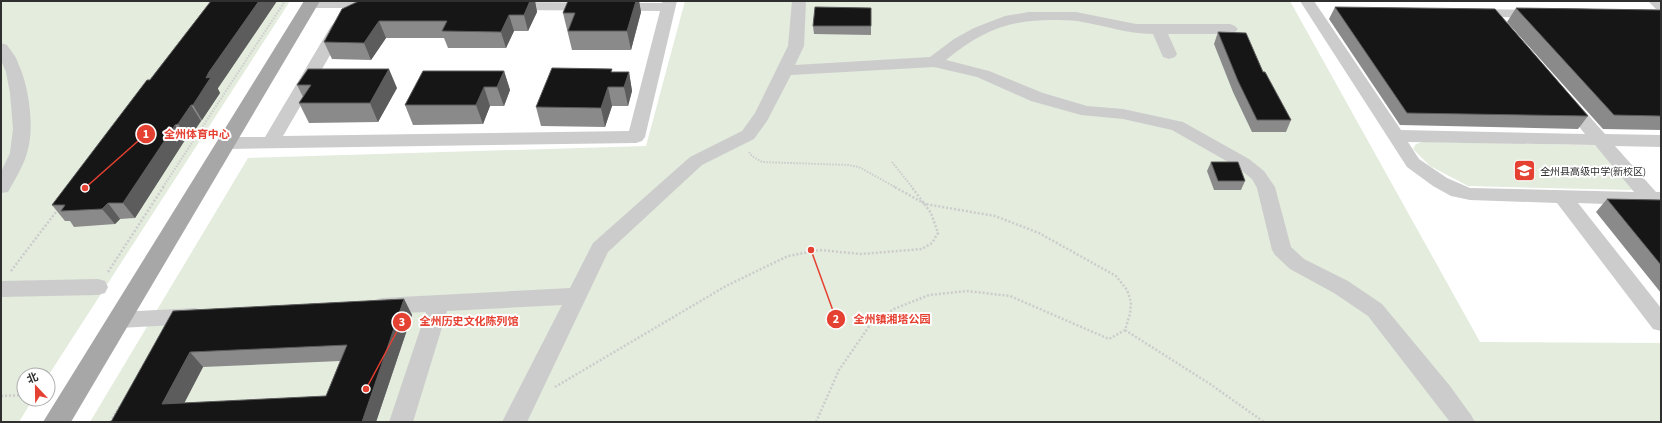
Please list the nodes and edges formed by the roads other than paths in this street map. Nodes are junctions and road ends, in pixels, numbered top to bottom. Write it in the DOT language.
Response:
graph roads {
  1 [pos="799,1"];
  2 [pos="311,2"];
  3 [pos="353,3"];
  4 [pos="392,4"];
  5 [pos="670,4"];
  6 [pos="495,6"];
  7 [pos="1317,8"];
  8 [pos="1458,13"];
  9 [pos="1490,13"];
  10 [pos="1552,14"];
  11 [pos="1159,29"];
  12 [pos="1230,29"];
  13 [pos="1504,29"];
  14 [pos="1,48"];
  15 [pos="1169,54"];
  16 [pos="934,62"];
  17 [pos="785,70"];
  18 [pos="1557,90"];
  19 [pos="1395,136"];
  20 [pos="1600,140"];
  21 [pos="1661,141"];
  22 [pos="271,142"];
  23 [pos="226,143"];
  24 [pos="1,187"];
  25 [pos="1563,197"];
  26 [pos="1656,199"];
  27 [pos="6,280"];
  28 [pos="98,287"];
  29 [pos="576,296"];
  30 [pos="439,303"];
  31 [pos="360,307"];
  32 [pos="210,315"];
  33 [pos="119,320"];
  34 [pos="1661,323"];
  35 [pos="57,422"];
  36 [pos="401,422"];
  37 [pos="514,422"];
  38 [pos="1463,422"];
  1 -- 17 [label="lane"];
  2 -- 3 [label="lane"];
  2 -- 23 [label="main road"];
  3 -- 4 [label="lane"];
  3 -- 22 [label="lane"];
  5 -- 6 [label="lane"];
  5 -- 22 [label="lane"];
  7 -- 19 [label="lane"];
  8 -- 9 [label="lane"];
  9 -- 10 [label="lane"];
  9 -- 13 [label="lane"];
  11 -- 12 [label="lane"];
  11 -- 15 [label="lane"];
  11 -- 16 [label="lane"];
  14 -- 24 [label="lane"];
  16 -- 17 [label="lane"];
  16 -- 38 [label="lane"];
  17 -- 29 [label="lane"];
  18 -- 20 [label="lane"];
  19 -- 20 [label="lane"];
  19 -- 25 [label="lane"];
  20 -- 21 [label="lane"];
  20 -- 26 [label="lane"];
  22 -- 23 [label="lane"];
  23 -- 33 [label="main road"];
  25 -- 26 [label="lane"];
  25 -- 34 [label="lane"];
  27 -- 28 [label="lane"];
  29 -- 30 [label="lane"];
  29 -- 37 [label="lane"];
  30 -- 31 [label="lane"];
  30 -- 36 [label="lane"];
  32 -- 33 [label="lane"];
  33 -- 35 [label="main road"];
}
